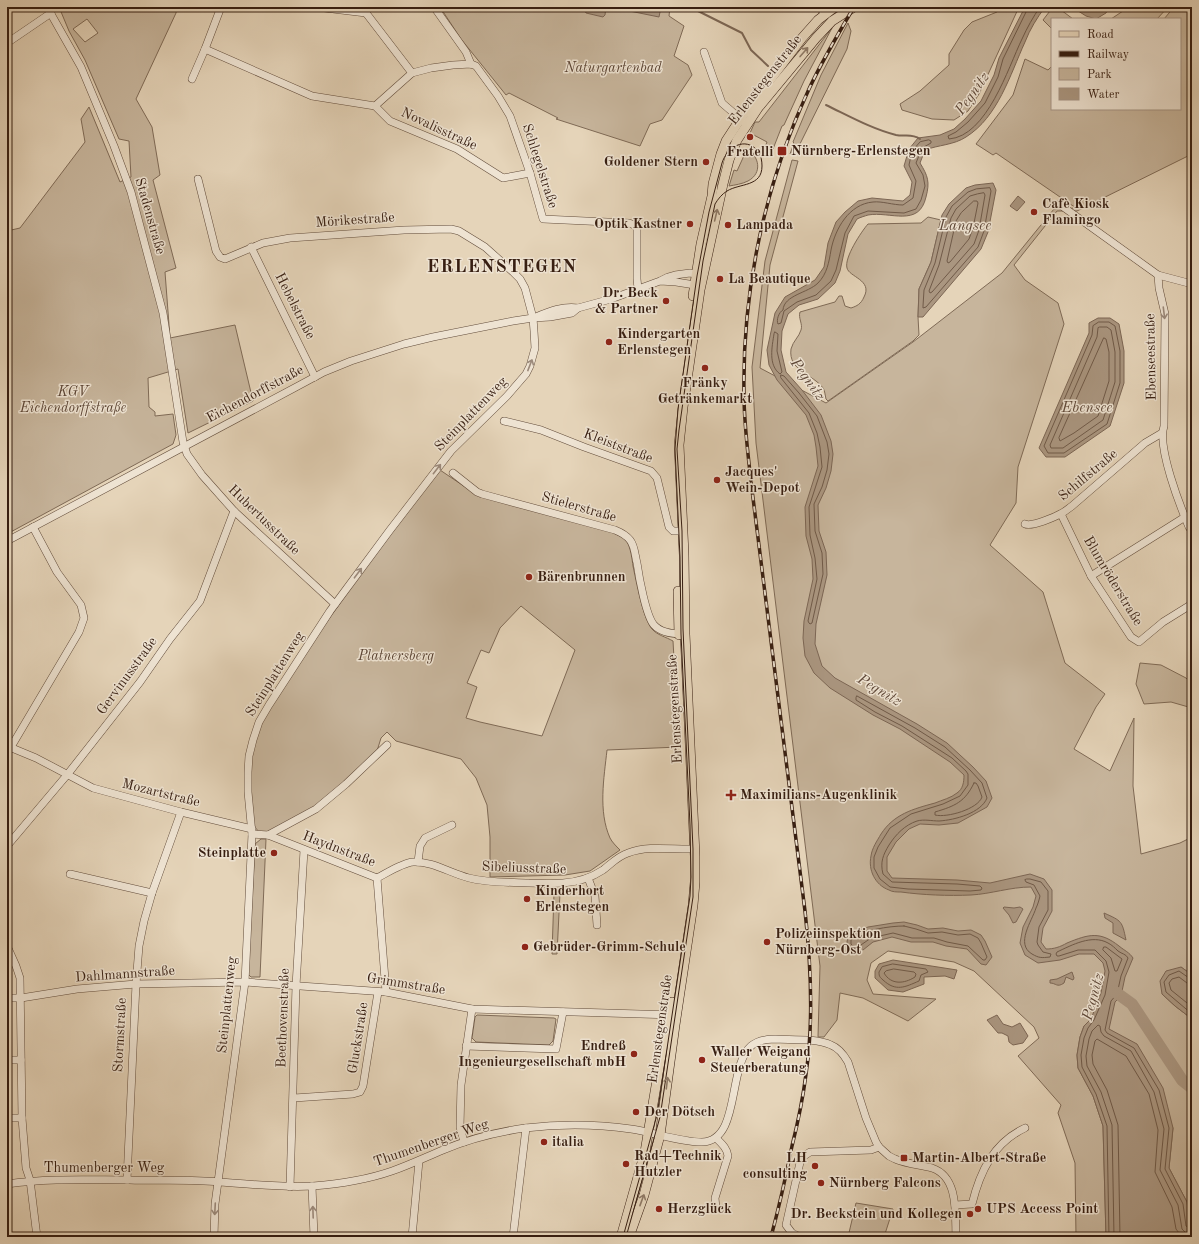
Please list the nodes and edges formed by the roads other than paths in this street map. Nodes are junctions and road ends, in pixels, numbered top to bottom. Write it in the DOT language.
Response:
graph roads {
  1 [pos="221,7"];
  2 [pos="316,7"];
  3 [pos="434,7"];
  4 [pos="818,7"];
  5 [pos="835,7"];
  6 [pos="854,7"];
  7 [pos="49,10"];
  8 [pos="364,10"];
  9 [pos="828,10"];
  10 [pos="832,22"];
  11 [pos="7,43"];
  12 [pos="205,48"];
  13 [pos="704,52"];
  14 [pos="471,64"];
  15 [pos="412,73"];
  16 [pos="192,79"];
  17 [pos="769,88"];
  18 [pos="375,106"];
  19 [pos="744,121"];
  20 [pos="530,173"];
  21 [pos="198,178"];
  22 [pos="1059,204"];
  23 [pos="251,247"];
  24 [pos="1158,275"];
  25 [pos="698,280"];
  26 [pos="660,281"];
  27 [pos="1192,284"];
  28 [pos="638,289"];
  29 [pos="532,318"];
  30 [pos="315,377"];
  31 [pos="504,421"];
  32 [pos="1162,433"];
  33 [pos="184,446"];
  34 [pos="453,473"];
  35 [pos="234,511"];
  36 [pos="1061,514"];
  37 [pos="1184,517"];
  38 [pos="1025,524"];
  39 [pos="33,527"];
  40 [pos="680,531"];
  41 [pos="1192,531"];
  42 [pos="7,541"];
  43 [pos="1091,576"];
  44 [pos="335,604"];
  45 [pos="1192,604"];
  46 [pos="682,634"];
  47 [pos="387,745"];
  48 [pos="9,746"];
  49 [pos="67,775"];
  50 [pos="181,812"];
  51 [pos="452,825"];
  52 [pos="252,831"];
  53 [pos="268,836"];
  54 [pos="10,837"];
  55 [pos="7,846"];
  56 [pos="692,849"];
  57 [pos="304,850"];
  58 [pos="418,862"];
  59 [pos="70,874"];
  60 [pos="377,878"];
  61 [pos="588,878"];
  62 [pos="152,893"];
  63 [pos="597,925"];
  64 [pos="7,946"];
  65 [pos="245,982"];
  66 [pos="136,984"];
  67 [pos="296,986"];
  68 [pos="378,992"];
  69 [pos="386,992"];
  70 [pos="7,998"];
  71 [pos="21,998"];
  72 [pos="472,1009"];
  73 [pos="563,1012"];
  74 [pos="673,1015"];
  75 [pos="466,1046"];
  76 [pos="7,1060"];
  77 [pos="21,1060"];
  78 [pos="294,1098"];
  79 [pos="7,1118"];
  80 [pos="22,1118"];
  81 [pos="526,1128"];
  82 [pos="1025,1128"];
  83 [pos="648,1133"];
  84 [pos="660,1135"];
  85 [pos="716,1138"];
  86 [pos="464,1142"];
  87 [pos="879,1147"];
  88 [pos="419,1161"];
  89 [pos="30,1180"];
  90 [pos="127,1180"];
  91 [pos="218,1181"];
  92 [pos="7,1184"];
  93 [pos="312,1186"];
  94 [pos="290,1187"];
  95 [pos="955,1205"];
  96 [pos="716,1208"];
  97 [pos="37,1237"];
  98 [pos="214,1237"];
  99 [pos="314,1237"];
  100 [pos="412,1237"];
  101 [pos="514,1237"];
  102 [pos="621,1237"];
  103 [pos="629,1237"];
  104 [pos="800,1237"];
  105 [pos="956,1237"];
  1 -- 12 [label="street"];
  2 -- 8 [label="street"];
  3 -- 14 [label="street, Schlegelstraße"];
  4 -- 9 [label="street"];
  5 -- 9 [label="main road, Erlenstegenstraße"];
  6 -- 10 [label="main road, Erlenstegenstraße"];
  7 -- 11 [label="street"];
  7 -- 33 [label="street, Stadenstraße"];
  8 -- 15 [label="street"];
  9 -- 10 [label="main road"];
  9 -- 17 [label="main road, Erlenstegenstraße"];
  17 -- 10 [label="main road, Erlenstegenstraße, one-way"];
  12 -- 16 [label="street"];
  12 -- 18 [label="street"];
  13 -- 19 [label="street"];
  14 -- 15 [label="street"];
  14 -- 20 [label="street, Schlegelstraße"];
  15 -- 18 [label="street"];
  17 -- 19 [label="main road, Erlenstegenstraße"];
  18 -- 20 [label="street, Novalisstraße"];
  19 -- 25 [label="main road, Erlenstegenstraße"];
  20 -- 28 [label="street, Schlegelstraße"];
  21 -- 23 [label="street, Mörikestraße"];
  22 -- 24 [label="street"];
  23 -- 29 [label="street, Mörikestraße"];
  23 -- 30 [label="street, Hebelstraße"];
  24 -- 27 [label="street"];
  24 -- 32 [label="street, Ebenseestraße, one-way"];
  25 -- 26 [label="street, Eichendorffstraße"];
  25 -- 26 [label="street, Eichendorffstraße"];
  25 -- 40 [label="main road, Erlenstegenstraße"];
  26 -- 28 [label="street, Eichendorffstraße"];
  28 -- 29 [label="street, Eichendorffstraße"];
  29 -- 30 [label="street, Eichendorffstraße"];
  44 -- 29 [label="street, Steinplattenweg, one-way"];
  30 -- 33 [label="street, Eichendorffstraße"];
  31 -- 40 [label="street, Kleiststraße"];
  32 -- 36 [label="street, Schilfstraße"];
  32 -- 37 [label="street, Ebenseestraße"];
  33 -- 35 [label="street, Hubertusstraße"];
  33 -- 39 [label="street, Eichendorffstraße"];
  34 -- 46 [label="street, Stielerstraße"];
  35 -- 44 [label="street, Hubertusstraße"];
  35 -- 49 [label="street, Gervinusstraße"];
  36 -- 38 [label="street, Schilfstraße"];
  36 -- 43 [label="street, Blumröderstraße"];
  37 -- 41 [label="street, Ebenseestraße"];
  37 -- 43 [label="street"];
  39 -- 42 [label="street, Eichendorffstraße"];
  39 -- 48 [label="street"];
  40 -- 46 [label="main road, Erlenstegenstraße"];
  43 -- 45 [label="street, Blumröderstraße"];
  44 -- 52 [label="street, Steinplattenweg"];
  46 -- 56 [label="main road, Erlenstegenstraße"];
  47 -- 53 [label="street"];
  48 -- 49 [label="street, Mozartstraße"];
  49 -- 50 [label="street, Mozartstraße"];
  49 -- 54 [label="street, Gervinusstraße"];
  50 -- 52 [label="street, Mozartstraße"];
  50 -- 62 [label="street, Stormstraße"];
  51 -- 58 [label="street"];
  52 -- 53 [label="street, Haydnstraße"];
  52 -- 65 [label="street, Steinplattenweg"];
  53 -- 57 [label="street, Haydnstraße"];
  54 -- 55 [label="street, Gervinusstraße"];
  56 -- 61 [label="street, Sibeliusstraße"];
  56 -- 74 [label="main road, Erlenstegenstraße"];
  57 -- 60 [label="street, Haydnstraße"];
  57 -- 67 [label="street, Beethovenstraße"];
  58 -- 60 [label="street, Sibeliusstraße"];
  58 -- 61 [label="street, Sibeliusstraße"];
  59 -- 62 [label="street"];
  60 -- 69 [label="street, Haydnstraße"];
  61 -- 63 [label="street"];
  62 -- 66 [label="street, Stormstraße"];
  64 -- 71 [label="street"];
  65 -- 66 [label="street, Dahlmannstraße"];
  65 -- 67 [label="street, Grimmstraße"];
  65 -- 91 [label="street, Steinplattenweg"];
  66 -- 71 [label="street, Dahlmannstraße"];
  66 -- 90 [label="street, Stormstraße"];
  67 -- 68 [label="street, Grimmstraße"];
  67 -- 78 [label="street, Beethovenstraße"];
  68 -- 69 [label="street, Grimmstraße"];
  68 -- 78 [label="street, Gluckstraße"];
  69 -- 72 [label="street, Grimmstraße"];
  70 -- 71 [label="street, Dahlmannstraße"];
  71 -- 77 [label="street"];
  72 -- 73 [label="street, Grimmstraße"];
  72 -- 75 [label="street"];
  73 -- 74 [label="street, Grimmstraße"];
  73 -- 75 [label="street"];
  74 -- 83 [label="main road, Erlenstegenstraße"];
  84 -- 74 [label="main road, Erlenstegenstraße, one-way"];
  75 -- 86 [label="street"];
  76 -- 77 [label="street"];
  77 -- 80 [label="street"];
  78 -- 94 [label="street, Beethovenstraße"];
  79 -- 80 [label="street"];
  80 -- 89 [label="street"];
  81 -- 83 [label="street, Thumenberger Weg"];
  81 -- 86 [label="street, Thumenberger Weg"];
  81 -- 101 [label="street"];
  82 -- 95 [label="street"];
  83 -- 84 [label="street, Thumenberger Weg"];
  83 -- 102 [label="main road, Erlenstegenstraße"];
  84 -- 85 [label="street, Thumenberger Weg"];
  103 -- 84 [label="main road, Erlenstegenstraße, one-way"];
  85 -- 87 [label="street"];
  85 -- 96 [label="street"];
  86 -- 88 [label="street, Thumenberger Weg"];
  87 -- 95 [label="street"];
  87 -- 104 [label="street"];
  88 -- 93 [label="street, Thumenberger Weg"];
  88 -- 100 [label="street"];
  89 -- 90 [label="street, Thumenberger Weg"];
  89 -- 92 [label="street, Thumenberger Weg"];
  89 -- 97 [label="street"];
  90 -- 91 [label="street, Thumenberger Weg"];
  91 -- 94 [label="street, Thumenberger Weg"];
  91 -- 98 [label="street, Steinplattenweg, one-way"];
  93 -- 94 [label="street, Thumenberger Weg"];
  99 -- 93 [label="street, one-way"];
  95 -- 105 [label="street"];
}
